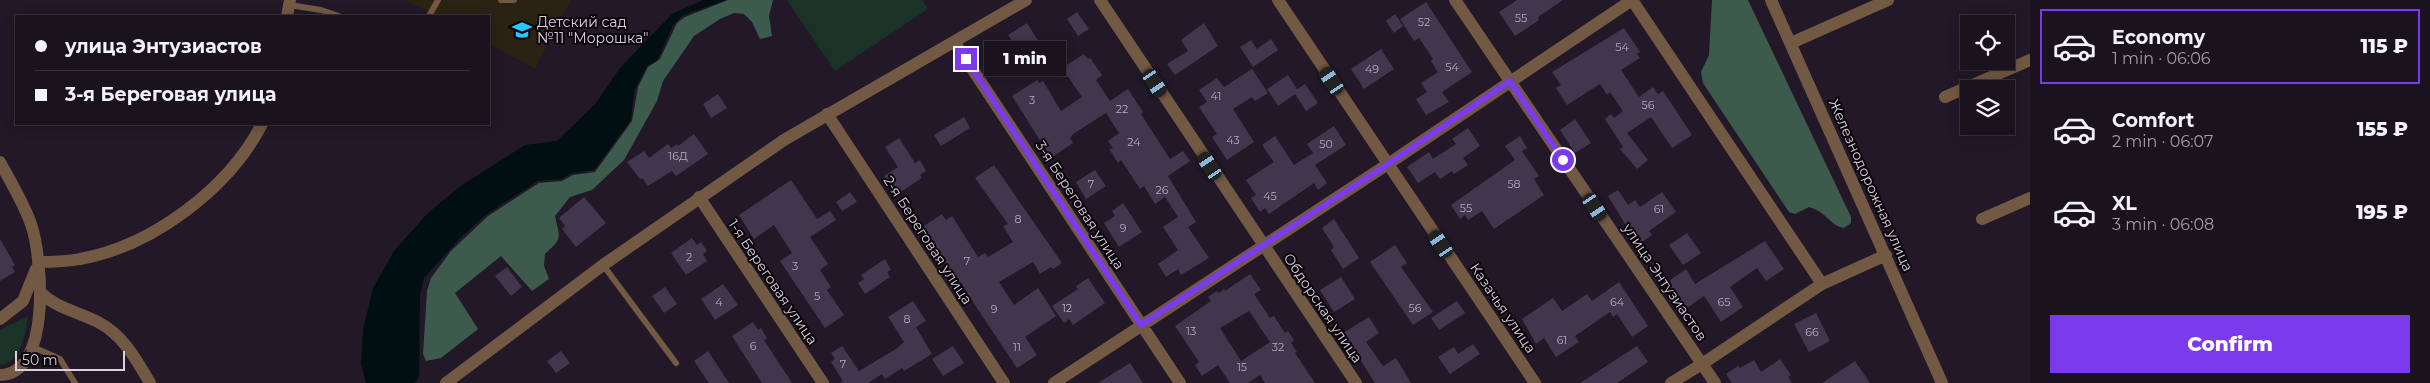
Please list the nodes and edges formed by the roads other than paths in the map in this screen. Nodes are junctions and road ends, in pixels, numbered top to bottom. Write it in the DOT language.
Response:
graph roads {
  1 [pos="438,0"];
  2 [pos="501,0"];
  3 [pos="514,0"];
  4 [pos="1026,0"];
  5 [pos="1100,0"];
  6 [pos="1278,0"];
  7 [pos="1455,0"];
  8 [pos="1632,0"];
  9 [pos="1771,0"];
  10 [pos="1888,0"];
  11 [pos="289,7"];
  12 [pos="335,15"];
  13 [pos="430,15"];
  14 [pos="955,43"];
  15 [pos="1791,43"];
  16 [pos="2030,60"];
  17 [pos="1510,81"];
  18 [pos="1945,97"];
  19 [pos="827,114"];
  20 [pos="261,125"];
  21 [pos="0,162"];
  22 [pos="1388,164"];
  23 [pos="699,197"];
  24 [pos="2030,198"];
  25 [pos="1982,220"];
  26 [pos="1263,246"];
  27 [pos="1886,255"];
  28 [pos="38,262"];
  29 [pos="604,265"];
  30 [pos="1822,284"];
  31 [pos="40,292"];
  32 [pos="0,319"];
  33 [pos="1141,325"];
  34 [pos="33,347"];
  35 [pos="676,363"];
  36 [pos="1702,364"];
  37 [pos="0,375"];
  38 [pos="75,383"];
  39 [pos="150,383"];
  40 [pos="446,383"];
  41 [pos="823,383"];
  42 [pos="1004,383"];
  43 [pos="1054,383"];
  44 [pos="1180,383"];
  45 [pos="1356,383"];
  46 [pos="1536,383"];
  47 [pos="1671,383"];
  48 [pos="1715,383"];
  49 [pos="1942,383"];
  1 -- 13 [label="lane"];
  2 -- 3 [label="lane"];
  4 -- 14 [label="street"];
  5 -- 26 [label="street, Обдорская улица"];
  6 -- 22 [label="street, Казачья улица"];
  7 -- 17 [label="street, улица Энтузиастов"];
  8 -- 17 [label="street"];
  8 -- 30 [label="street"];
  9 -- 15 [label="street, Железнодорожная улица"];
  10 -- 15 [label="street"];
  11 -- 12 [label="lane"];
  14 -- 19 [label="street"];
  14 -- 33 [label="street, 3-я Береговая улица"];
  15 -- 27 [label="street, Железнодорожная улица"];
  16 -- 18 [label="street"];
  17 -- 22 [label="street"];
  17 -- 36 [label="street, улица Энтузиастов"];
  19 -- 23 [label="street"];
  19 -- 42 [label="street, 2-я Береговая улица"];
  20 -- 28 [label="street"];
  21 -- 28 [label="street"];
  22 -- 26 [label="street"];
  22 -- 46 [label="street, Казачья улица"];
  23 -- 29 [label="street"];
  23 -- 41 [label="street, 1-я Береговая улица"];
  24 -- 25 [label="street"];
  26 -- 33 [label="street"];
  26 -- 45 [label="street, Обдорская улица"];
  27 -- 30 [label="street"];
  27 -- 49 [label="street, Железнодорожная улица"];
  28 -- 31 [label="street"];
  28 -- 32 [label="street"];
  29 -- 35 [label="lane"];
  29 -- 40 [label="street"];
  30 -- 36 [label="street"];
  31 -- 34 [label="street"];
  31 -- 39 [label="street"];
  33 -- 43 [label="street"];
  33 -- 44 [label="street, 3-я Береговая улица"];
  34 -- 37 [label="street"];
  34 -- 38 [label="lane"];
  36 -- 47 [label="street"];
  36 -- 48 [label="street, улица Энтузиастов"];
}
